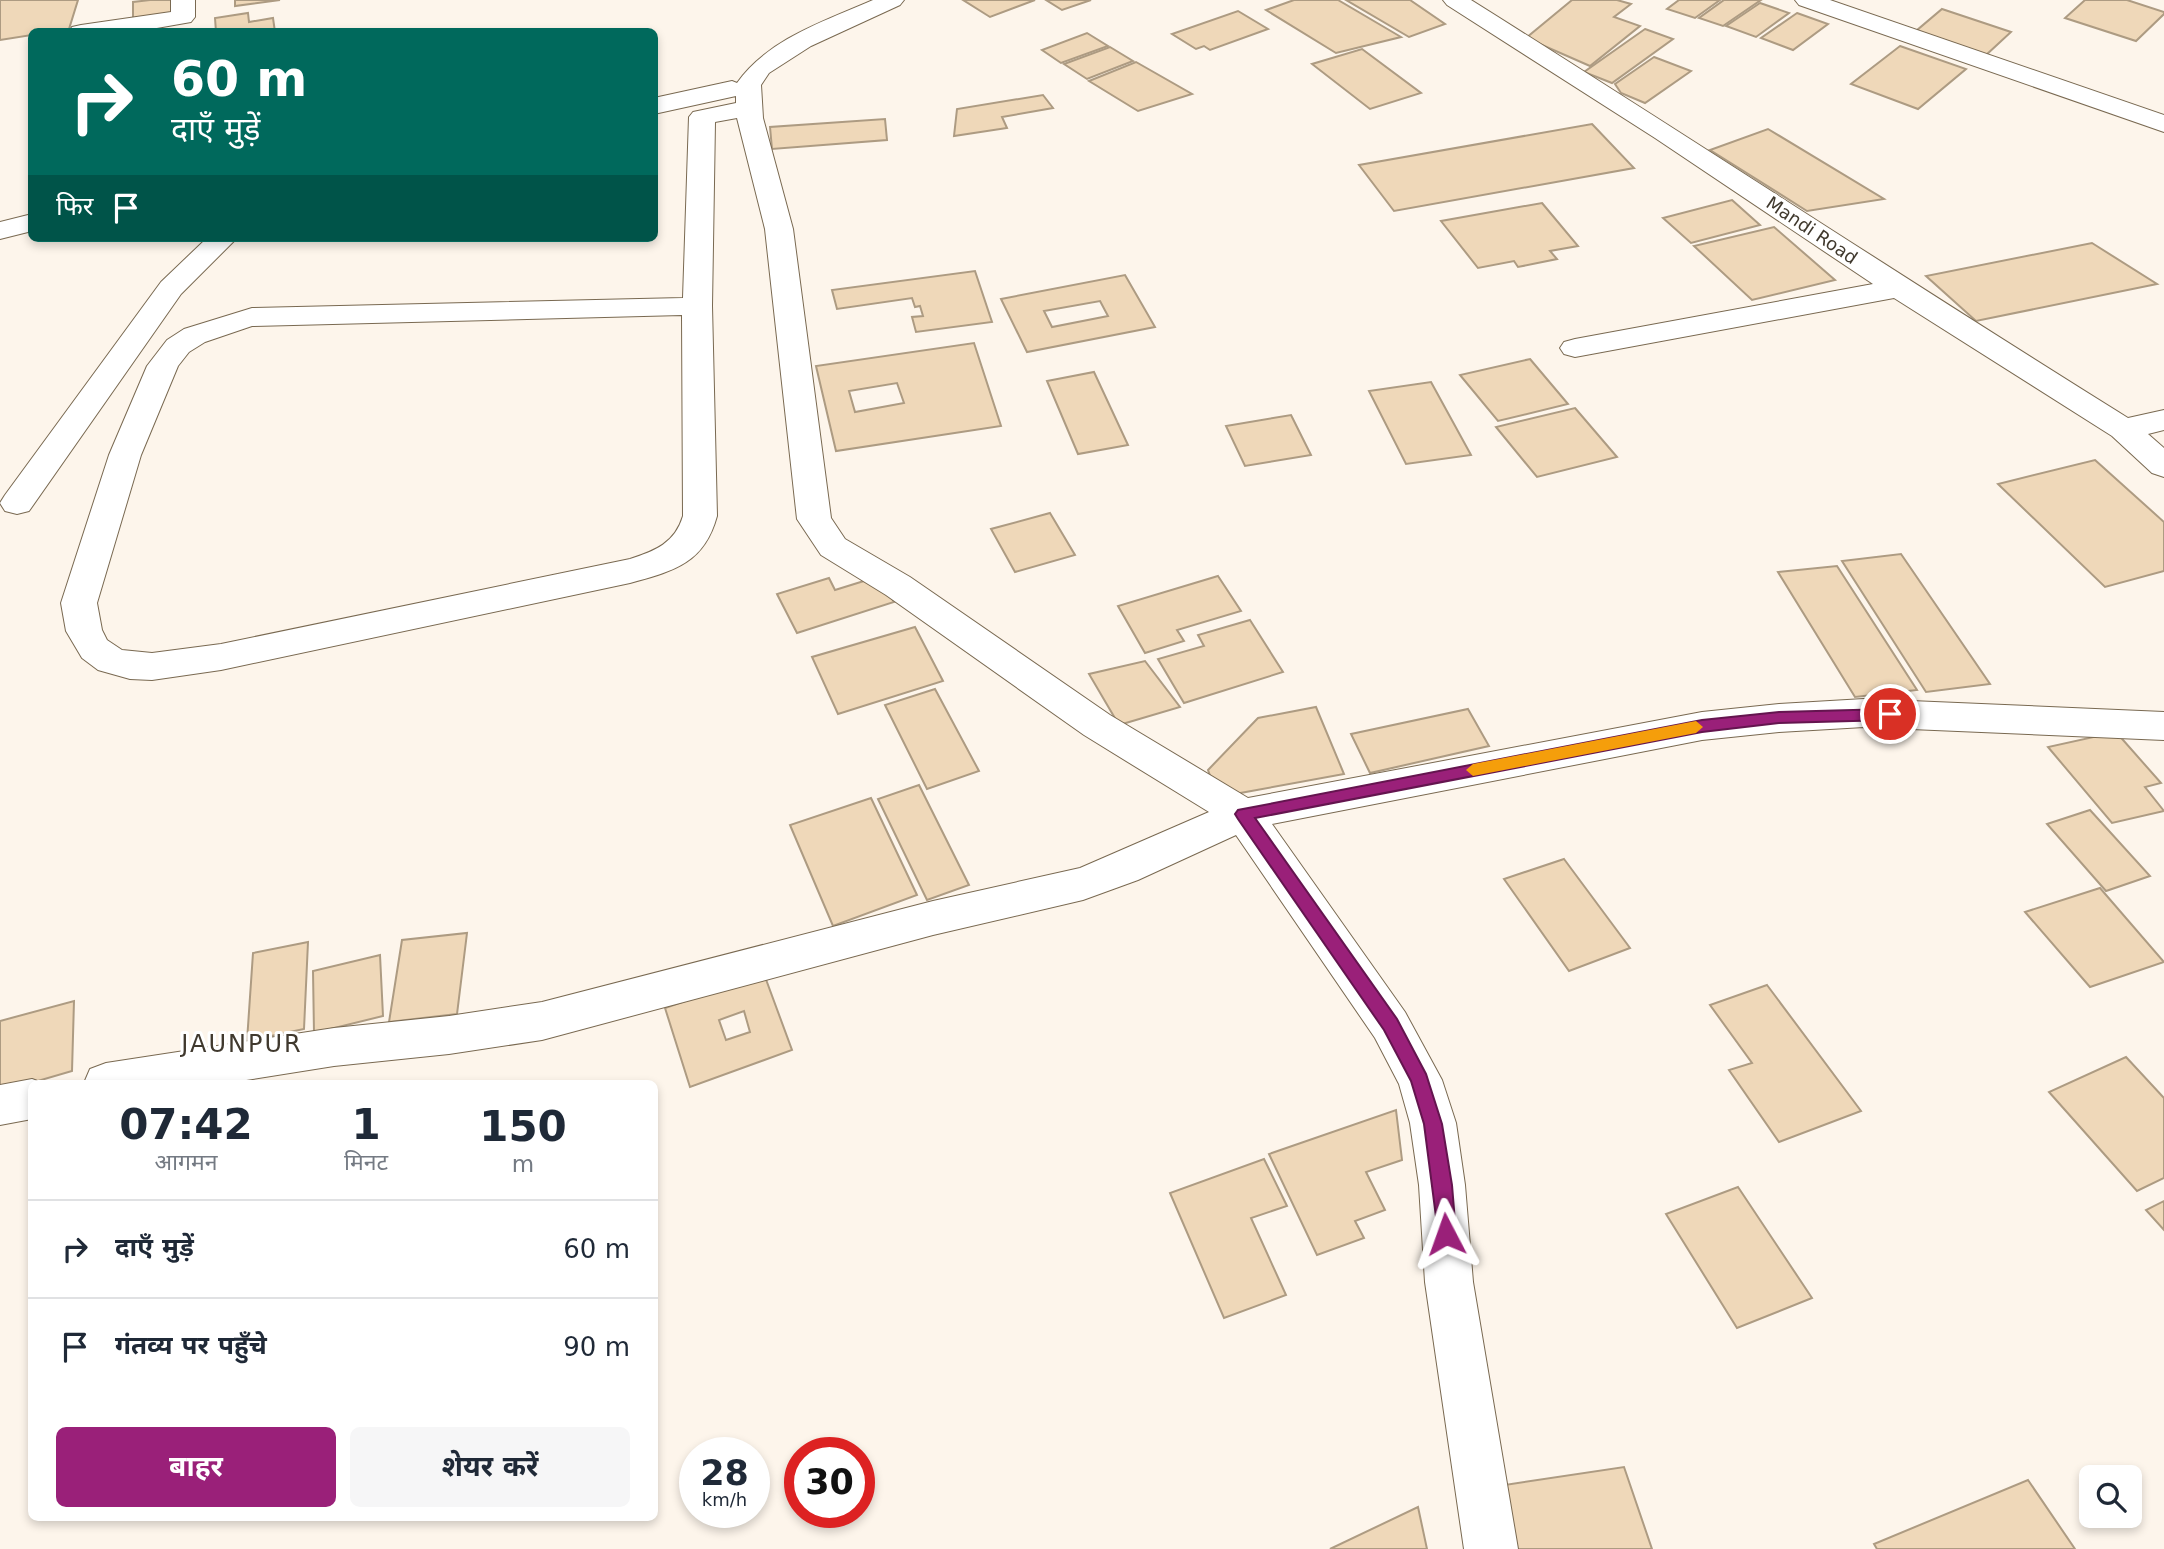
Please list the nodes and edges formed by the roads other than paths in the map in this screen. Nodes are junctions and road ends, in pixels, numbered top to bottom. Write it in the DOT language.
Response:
graph roads {
  1 [pos="183,0"];
  2 [pos="892,0"];
  3 [pos="1455,0"];
  4 [pos="1807,0"];
  5 [pos="79,24"];
  6 [pos="748,96"];
  7 [pos="658,106"];
  8 [pos="2164,124"];
  9 [pos="28,223"];
  10 [pos="0,231"];
  11 [pos="219,242"];
  12 [pos="1899,288"];
  13 [pos="697,306"];
  14 [pos="1575,348"];
  15 [pos="2164,420"];
  16 [pos="2123,429"];
  17 [pos="2164,466"];
  18 [pos="17,503"];
  19 [pos="2164,726"];
  20 [pos="1243,814"];
  21 [pos="125,1080"];
  22 [pos="28,1100"];
  23 [pos="0,1105"];
  24 [pos="1491,1549"];
  1 -- 5 [label="street"];
  2 -- 6 [label="street"];
  3 -- 12 [label="street, Mandi Road"];
  4 -- 8 [label="street"];
  6 -- 7 [label="street"];
  6 -- 13 [label="street"];
  6 -- 20 [label="street"];
  9 -- 10 [label="street"];
  11 -- 18 [label="street"];
  12 -- 14 [label="street"];
  12 -- 16 [label="street, Mandi Road"];
  13 -- 13 [label="street"];
  15 -- 16 [label="street"];
  16 -- 17 [label="street, Mandi Road"];
  19 -- 20 [label="street"];
  20 -- 21 [label="street"];
  20 -- 24 [label="street"];
  22 -- 23 [label="street"];
}
